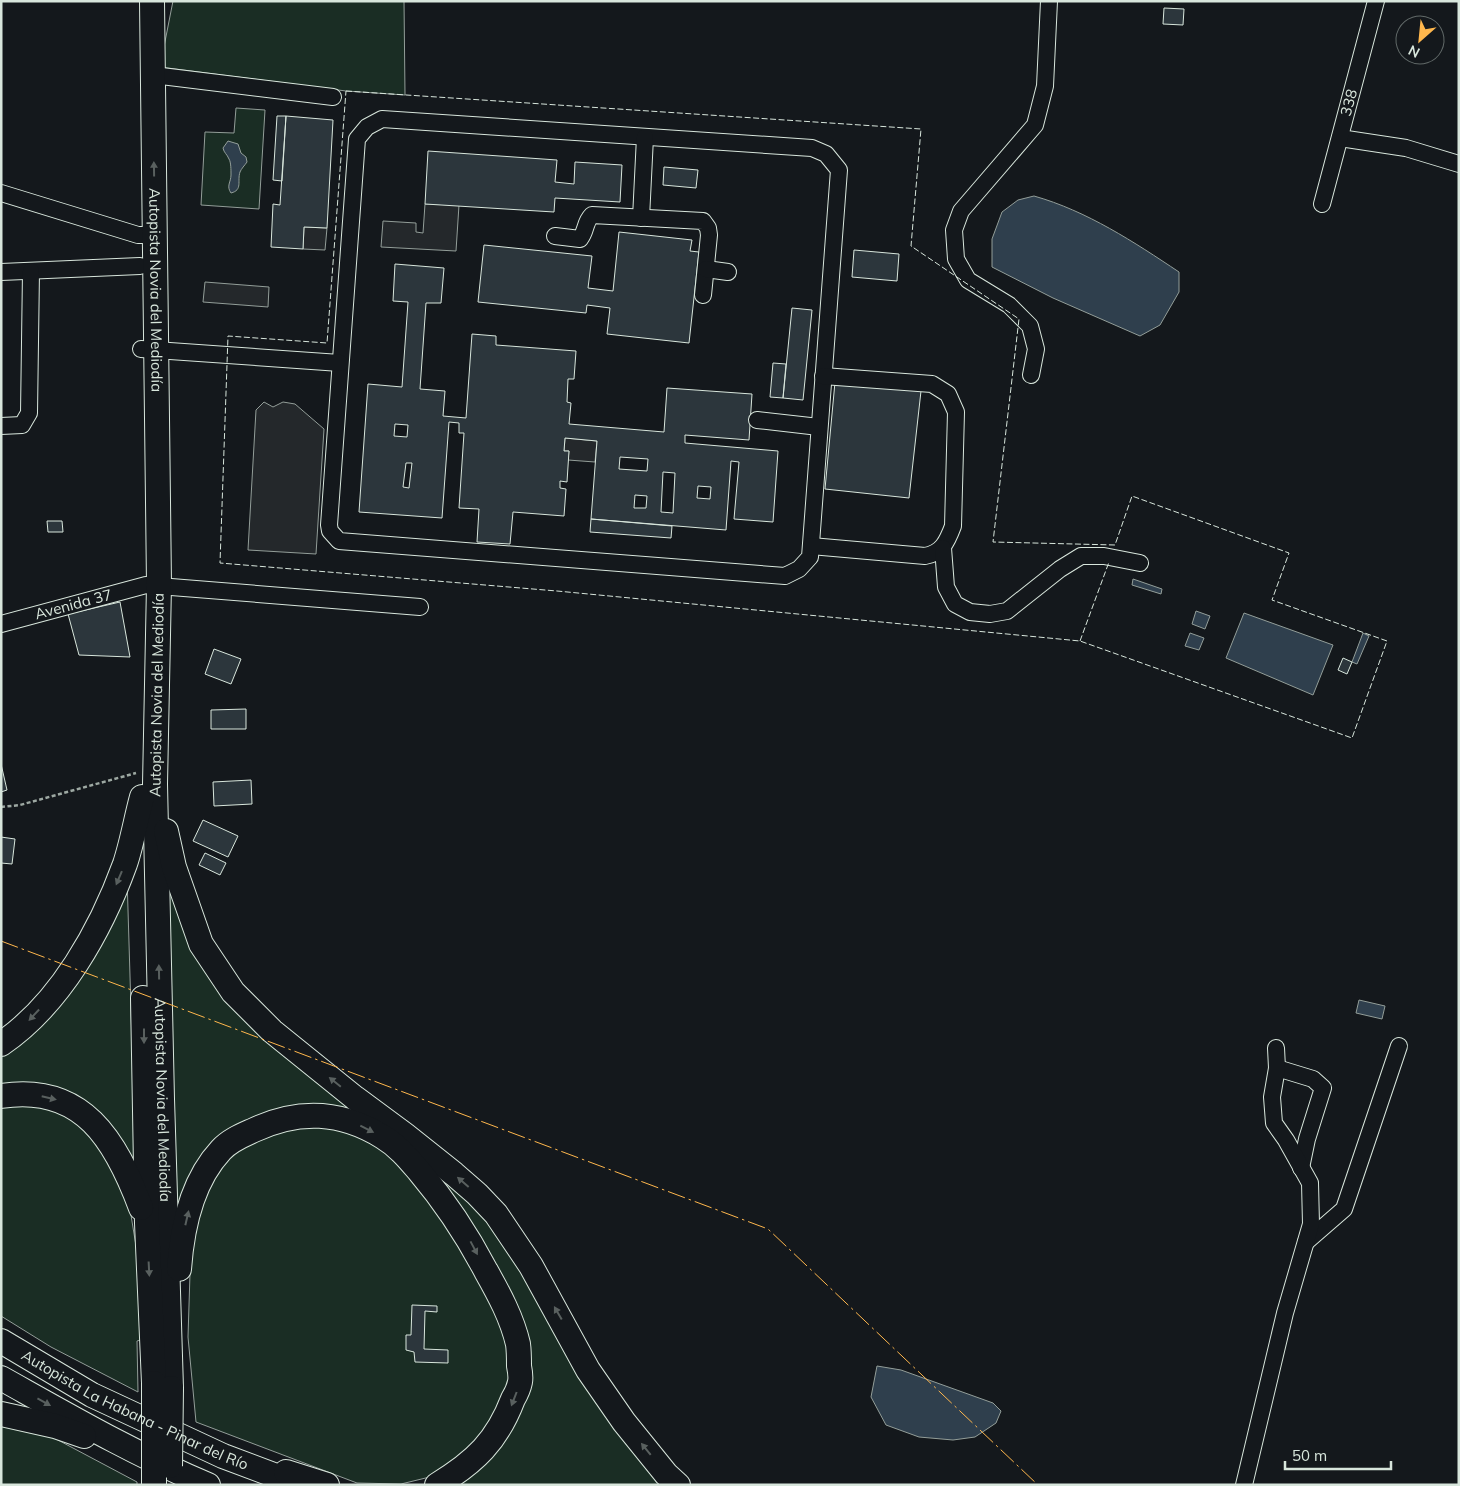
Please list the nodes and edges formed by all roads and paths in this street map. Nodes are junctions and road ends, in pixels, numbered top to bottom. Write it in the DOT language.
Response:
graph roads {
  1 [pos="138,1"];
  2 [pos="152,1"];
  3 [pos="1049,1"];
  4 [pos="1376,1"];
  5 [pos="153,75"];
  6 [pos="333,97"];
  7 [pos="644,137"];
  8 [pos="1340,138"];
  9 [pos="1459,164"];
  10 [pos="1,194"];
  11 [pos="1322,204"];
  12 [pos="640,218"];
  13 [pos="146,235"];
  14 [pos="555,236"];
  15 [pos="140,266"];
  16 [pos="706,270"];
  17 [pos="31,271"];
  18 [pos="1,272"];
  19 [pos="728,272"];
  20 [pos="703,295"];
  21 [pos="149,349"];
  22 [pos="340,363"];
  23 [pos="1031,375"];
  24 [pos="823,376"];
  25 [pos="757,420"];
  26 [pos="1,426"];
  27 [pos="819,426"];
  28 [pos="810,546"];
  29 [pos="942,548"];
  30 [pos="1140,563"];
  31 [pos="153,585"];
  32 [pos="420,607"];
  33 [pos="1,624"];
  34 [pos="146,784"];
  35 [pos="1,808"];
  36 [pos="1,1044"];
  37 [pos="1399,1046"];
  38 [pos="1276,1048"];
  39 [pos="1277,1068"];
  40 [pos="1,1096"];
  41 [pos="1301,1168"];
  42 [pos="147,1223"];
  43 [pos="1306,1242"];
  44 [pos="1,1327"];
  45 [pos="1,1341"];
  46 [pos="1,1378"];
  47 [pos="163,1386"];
  48 [pos="92,1395"];
  49 [pos="1,1414"];
  50 [pos="134,1452"];
  51 [pos="223,1456"];
  52 [pos="154,1485"];
  53 [pos="170,1485"];
  54 [pos="208,1485"];
  55 [pos="300,1485"];
  56 [pos="327,1485"];
  57 [pos="437,1485"];
  58 [pos="678,1485"];
  59 [pos="1244,1485"];
  1 -- 13 [label="highway, Autopista Novia del Mediodía"];
  2 -- 5 [label="highway, Autopista Novia del Mediodía"];
  3 -- 23 [label="street"];
  4 -- 8 [label="street, 338"];
  5 -- 6 [label="street"];
  13 -- 5 [label="highway, Autopista Novia del Mediodía, one-way"];
  7 -- 12 [label="street"];
  7 -- 22 [label="street"];
  7 -- 24 [label="street"];
  8 -- 9 [label="street"];
  8 -- 11 [label="street, 338"];
  10 -- 13 [label="street"];
  12 -- 14 [label="street"];
  12 -- 16 [label="street"];
  13 -- 15 [label="highway, Autopista Novia del Mediodía"];
  13 -- 21 [label="highway, Autopista Novia del Mediodía"];
  15 -- 17 [label="street"];
  15 -- 21 [label="highway, Autopista Novia del Mediodía"];
  16 -- 19 [label="street"];
  16 -- 20 [label="street"];
  17 -- 18 [label="street"];
  17 -- 26 [label="street"];
  21 -- 22 [label="street"];
  21 -- 31 [label="highway, Autopista Novia del Mediodía"];
  22 -- 28 [label="street"];
  24 -- 27 [label="street"];
  24 -- 29 [label="street"];
  25 -- 27 [label="street"];
  27 -- 28 [label="street"];
  28 -- 29 [label="street"];
  29 -- 30 [label="street"];
  31 -- 32 [label="street, Avenida 37"];
  31 -- 33 [label="street, Avenida 37"];
  31 -- 34 [label="highway, Autopista Novia del Mediodía"];
  34 -- 35 [label="path"];
  34 -- 36 [label="highway, one-way"];
  34 -- 42 [label="highway, Autopista Novia del Mediodía, one-way"];
  47 -- 34 [label="highway, Autopista Novia del Mediodía, one-way"];
  58 -- 34 [label="highway, one-way"];
  37 -- 43 [label="street"];
  38 -- 39 [label="street"];
  39 -- 41 [label="street"];
  39 -- 41 [label="street"];
  40 -- 42 [label="highway, one-way"];
  41 -- 43 [label="street"];
  42 -- 47 [label="highway, Autopista Novia del Mediodía, one-way"];
  43 -- 59 [label="street"];
  44 -- 48 [label="highway"];
  45 -- 48 [label="highway, Autopista La Habana - Pinar del Río"];
  46 -- 50 [label="highway, one-way"];
  47 -- 52 [label="highway, bridge"];
  47 -- 53 [label="highway, bridge"];
  47 -- 57 [label="highway, one-way"];
  48 -- 51 [label="highway, Autopista La Habana - Pinar del Río"];
  49 -- 50 [label="highway"];
  50 -- 54 [label="highway"];
  51 -- 55 [label="highway, Autopista La Habana - Pinar del Río"];
  51 -- 56 [label="highway"];
}
